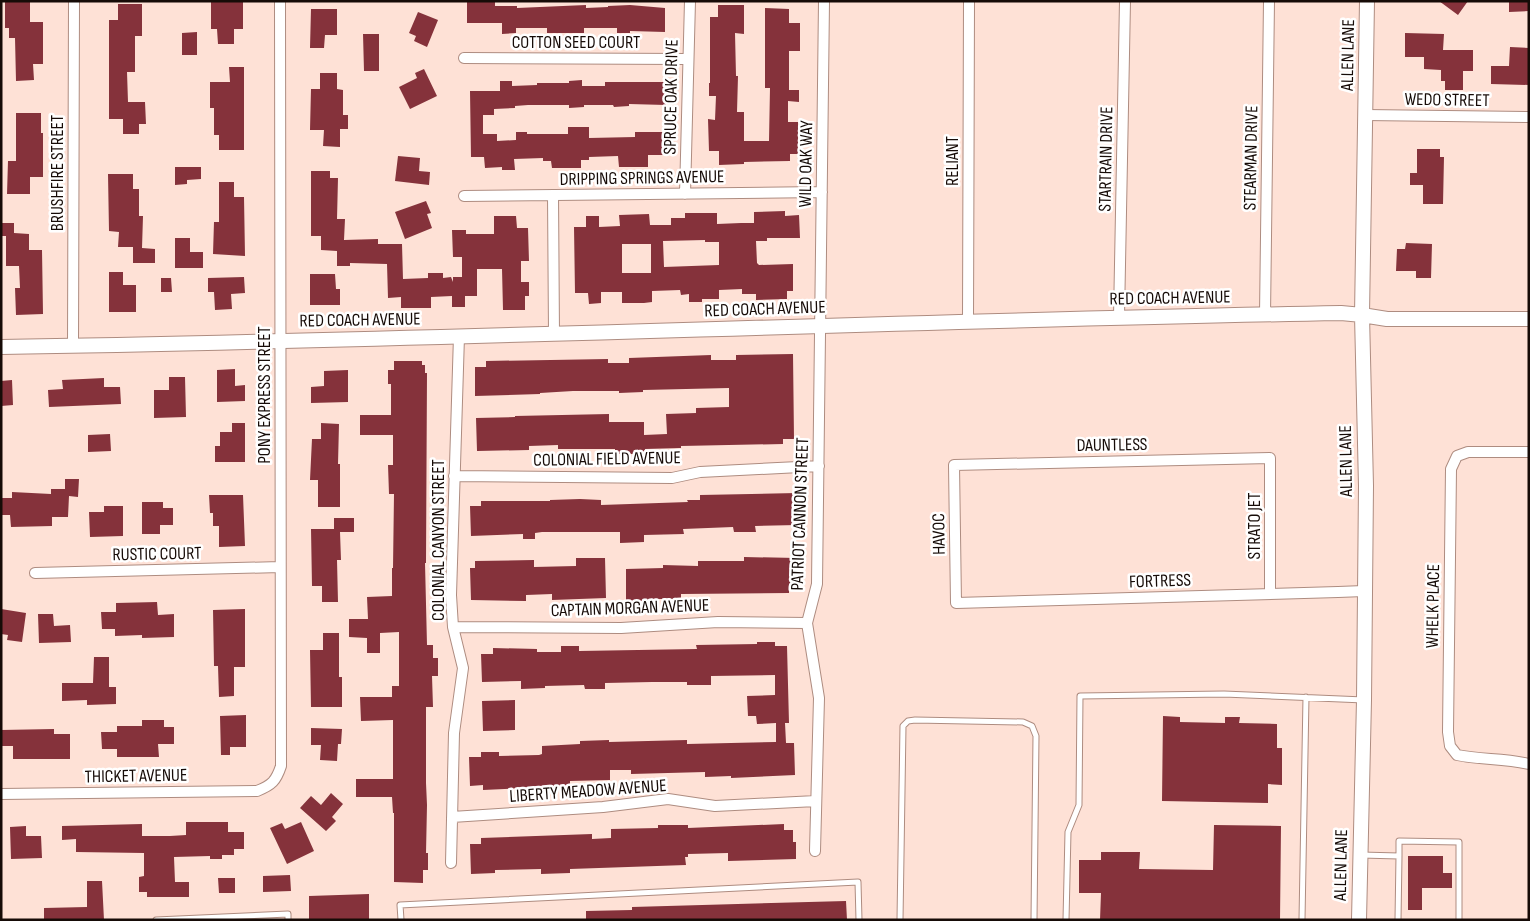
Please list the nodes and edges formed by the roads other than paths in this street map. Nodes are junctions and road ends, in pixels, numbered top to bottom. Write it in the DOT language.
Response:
graph roads {
  1 [pos="74,1"];
  2 [pos="280,1"];
  3 [pos="690,1"];
  4 [pos="824,1"];
  5 [pos="969,1"];
  6 [pos="1124,1"];
  7 [pos="1269,1"];
  8 [pos="1367,1"];
  9 [pos="464,58"];
  10 [pos="688,59"];
  11 [pos="1365,115"];
  12 [pos="1529,117"];
  13 [pos="822,192"];
  14 [pos="685,194"];
  15 [pos="552,195"];
  16 [pos="464,196"];
  17 [pos="1265,315"];
  18 [pos="1362,315"];
  19 [pos="1119,317"];
  20 [pos="1529,319"];
  21 [pos="968,321"];
  22 [pos="820,327"];
  23 [pos="554,334"];
  24 [pos="458,336"];
  25 [pos="280,340"];
  26 [pos="73,346"];
  27 [pos="1,347"];
  28 [pos="1529,452"];
  29 [pos="1270,458"];
  30 [pos="954,465"];
  31 [pos="819,466"];
  32 [pos="454,476"];
  33 [pos="280,567"];
  34 [pos="35,573"];
  35 [pos="1364,591"];
  36 [pos="1270,594"];
  37 [pos="956,603"];
  38 [pos="807,623"];
  39 [pos="453,626"];
  40 [pos="1306,698"];
  41 [pos="1364,700"];
  42 [pos="1529,764"];
  43 [pos="269,786"];
  44 [pos="1,794"];
  45 [pos="816,801"];
  46 [pos="452,817"];
  47 [pos="815,852"];
  48 [pos="1360,855"];
  49 [pos="1399,856"];
  50 [pos="451,863"];
  51 [pos="156,920"];
  52 [pos="288,920"];
  53 [pos="401,920"];
  54 [pos="859,920"];
  55 [pos="900,920"];
  56 [pos="1034,920"];
  57 [pos="1066,920"];
  58 [pos="1302,920"];
  59 [pos="1359,920"];
  60 [pos="1398,920"];
  61 [pos="1459,920"];
  1 -- 26 [label="street, BRUSHFIRE STREET"];
  2 -- 25 [label="street, PONY EXPRESS STREET"];
  3 -- 10 [label="street, SPRUCE OAK DRIVE"];
  4 -- 13 [label="street, WILD OAK WAY"];
  5 -- 21 [label="street, RELIANT"];
  6 -- 19 [label="street, STARTRAIN DRIVE"];
  7 -- 17 [label="street, STEARMAN DRIVE"];
  8 -- 11 [label="street, ALLEN LANE"];
  9 -- 10 [label="street, COTTON SEED COURT"];
  10 -- 14 [label="street, SPRUCE OAK DRIVE"];
  11 -- 12 [label="street, WEDO STREET"];
  11 -- 18 [label="street, ALLEN LANE"];
  13 -- 14 [label="street, DRIPPING SPRINGS AVENUE"];
  13 -- 22 [label="street, WILD OAK WAY"];
  14 -- 15 [label="street, DRIPPING SPRINGS AVENUE"];
  15 -- 16 [label="street, DRIPPING SPRINGS AVENUE"];
  15 -- 23 [label="street"];
  17 -- 18 [label="street, RED COACH AVENUE"];
  17 -- 19 [label="street, RED COACH AVENUE"];
  18 -- 20 [label="street, RED COACH AVENUE"];
  18 -- 35 [label="street, ALLEN LANE"];
  19 -- 21 [label="street, RED COACH AVENUE"];
  21 -- 22 [label="street, RED COACH AVENUE"];
  22 -- 23 [label="street, RED COACH AVENUE"];
  22 -- 31 [label="street, PATRIOT CANNON STREET"];
  23 -- 24 [label="street, RED COACH AVENUE"];
  24 -- 25 [label="street, RED COACH AVENUE"];
  24 -- 32 [label="street, COLONIAL CANYON STREET"];
  25 -- 26 [label="street, RED COACH AVENUE"];
  25 -- 33 [label="street, PONY EXPRESS STREET"];
  26 -- 27 [label="street, RED COACH AVENUE"];
  28 -- 42 [label="street, WHELK PLACE"];
  29 -- 30 [label="street, DAUNTLESS"];
  29 -- 36 [label="street, STRATO JET"];
  30 -- 37 [label="street, HAVOC"];
  31 -- 32 [label="street, COLONIAL FIELD AVENUE"];
  31 -- 38 [label="street, PATRIOT CANNON STREET"];
  32 -- 39 [label="street, COLONIAL CANYON STREET"];
  33 -- 34 [label="street, RUSTIC COURT"];
  33 -- 43 [label="street, PONY EXPRESS STREET"];
  35 -- 36 [label="street, FORTRESS"];
  35 -- 41 [label="street, ALLEN LANE"];
  36 -- 37 [label="street, FORTRESS"];
  38 -- 39 [label="street, CAPTAIN MORGAN AVENUE"];
  38 -- 45 [label="street, PATRIOT CANNON STREET"];
  39 -- 46 [label="street, COLONIAL CANYON STREET"];
  40 -- 41 [label="lane"];
  40 -- 57 [label="lane"];
  40 -- 58 [label="lane"];
  41 -- 48 [label="street, ALLEN LANE"];
  43 -- 44 [label="street, THICKET AVENUE"];
  45 -- 46 [label="street, LIBERTY MEADOW AVENUE"];
  45 -- 47 [label="street, PATRIOT CANNON STREET"];
  46 -- 50 [label="street, COLONIAL CANYON STREET"];
  48 -- 49 [label="lane"];
  48 -- 59 [label="street, ALLEN LANE"];
  49 -- 60 [label="lane"];
  49 -- 61 [label="lane"];
  51 -- 52 [label="lane"];
  53 -- 54 [label="lane"];
  55 -- 56 [label="lane"];
}
